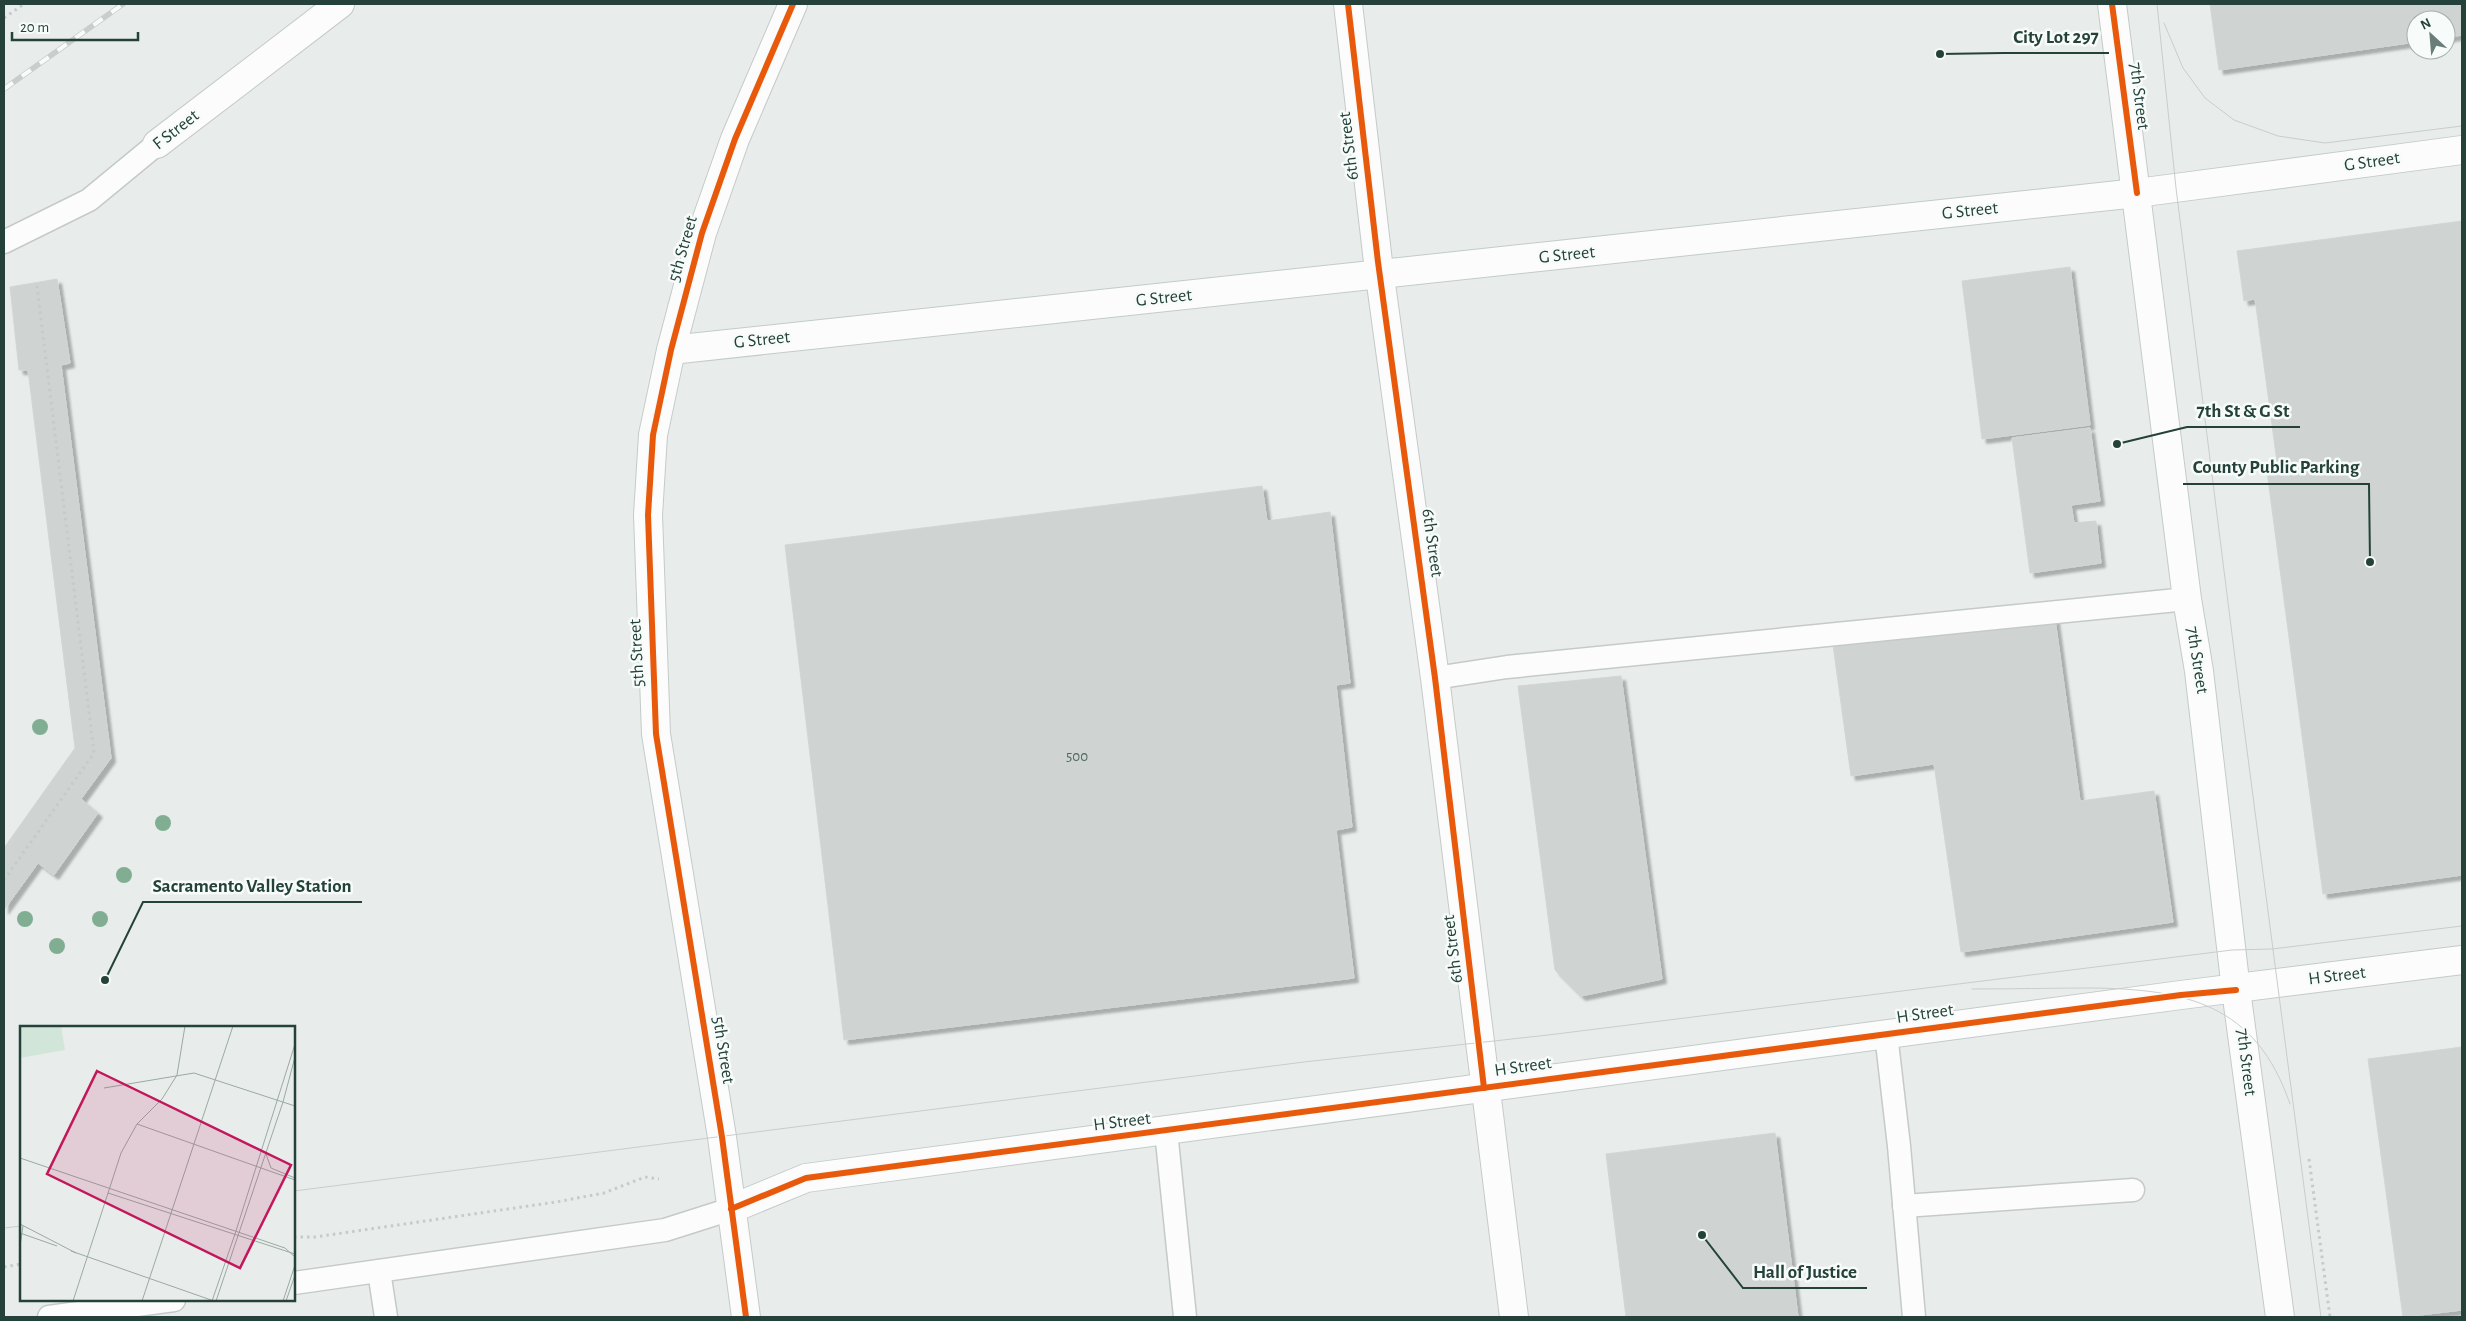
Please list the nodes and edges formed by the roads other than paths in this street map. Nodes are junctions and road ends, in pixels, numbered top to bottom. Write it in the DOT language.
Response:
graph roads {
  1 [pos="340,4"];
  2 [pos="794,4"];
  3 [pos="1348,4"];
  4 [pos="2112,4"];
  5 [pos="157,144"];
  6 [pos="2462,150"];
  7 [pos="2137,193"];
  8 [pos="4,242"];
  9 [pos="1380,275"];
  10 [pos="671,350"];
  11 [pos="2187,599"];
  12 [pos="1435,678"];
  13 [pos="2462,960"];
  14 [pos="2236,990"];
  15 [pos="1886,1034"];
  16 [pos="1484,1088"];
  17 [pos="1166,1132"];
  18 [pos="2133,1190"];
  19 [pos="1904,1206"];
  20 [pos="731,1209"];
  21 [pos="379,1271"];
  22 [pos="295,1283"];
  23 [pos="167,1301"];
  24 [pos="49,1317"];
  25 [pos="386,1317"];
  26 [pos="746,1317"];
  27 [pos="1185,1317"];
  28 [pos="1514,1317"];
  29 [pos="1914,1317"];
  30 [pos="2280,1317"];
  1 -- 5 [label="main road, F Street"];
  2 -- 10 [label="main road, 5th Street"];
  3 -- 9 [label="main road, 6th Street"];
  4 -- 7 [label="main road, 7th Street"];
  5 -- 8 [label="lane, F Street"];
  6 -- 7 [label="main road, G Street"];
  7 -- 9 [label="main road, G Street"];
  7 -- 11 [label="main road, 7th Street"];
  9 -- 10 [label="main road, G Street"];
  9 -- 12 [label="main road, 6th Street"];
  10 -- 20 [label="main road, 5th Street"];
  11 -- 12 [label="lane"];
  11 -- 14 [label="main road, 7th Street"];
  12 -- 16 [label="main road, 6th Street"];
  13 -- 14 [label="main road, H Street"];
  14 -- 15 [label="main road, H Street"];
  14 -- 30 [label="main road, 7th Street"];
  15 -- 16 [label="main road, H Street"];
  15 -- 19 [label="lane"];
  16 -- 17 [label="main road, H Street"];
  16 -- 28 [label="main road, 6th Street"];
  17 -- 20 [label="main road, H Street"];
  17 -- 27 [label="lane"];
  18 -- 19 [label="lane"];
  19 -- 29 [label="lane"];
  20 -- 21 [label="lane"];
  20 -- 26 [label="main road, 5th Street"];
  21 -- 22 [label="lane"];
  21 -- 25 [label="lane"];
  23 -- 24 [label="lane"];
}
